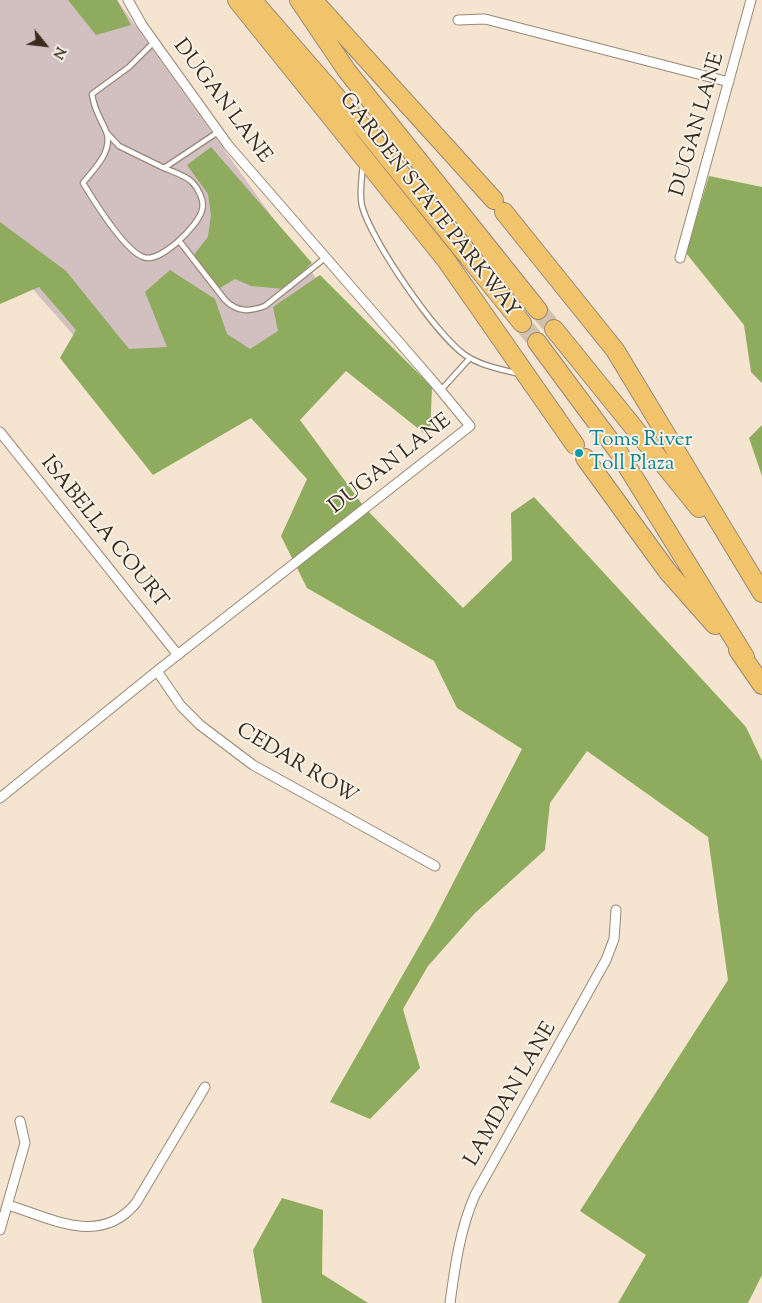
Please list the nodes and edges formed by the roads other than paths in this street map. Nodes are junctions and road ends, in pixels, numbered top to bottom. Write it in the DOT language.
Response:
graph roads {
  1 [pos="128,0"];
  2 [pos="237,0"];
  3 [pos="252,0"];
  4 [pos="298,0"];
  5 [pos="313,0"];
  6 [pos="751,0"];
  7 [pos="458,20"];
  8 [pos="154,42"];
  9 [pos="729,82"];
  10 [pos="107,132"];
  11 [pos="218,132"];
  12 [pos="364,155"];
  13 [pos="164,168"];
  14 [pos="180,242"];
  15 [pos="326,258"];
  16 [pos="680,258"];
  17 [pos="538,310"];
  18 [pos="522,323"];
  19 [pos="554,329"];
  20 [pos="537,342"];
  21 [pos="470,358"];
  22 [pos="528,376"];
  23 [pos="441,390"];
  24 [pos="0,432"];
  25 [pos="736,553"];
  26 [pos="762,593"];
  27 [pos="178,655"];
  28 [pos="745,657"];
  29 [pos="158,671"];
  30 [pos="762,685"];
  31 [pos="0,798"];
  32 [pos="435,866"];
  33 [pos="616,910"];
  34 [pos="205,1087"];
  35 [pos="20,1120"];
  36 [pos="8,1205"];
  37 [pos="0,1230"];
  38 [pos="450,1303"];
  1 -- 8 [label="street, DUGAN LANE"];
  2 -- 12 [label="highway, GARDEN STATE PARKWAY"];
  3 -- 18 [label="highway"];
  4 -- 17 [label="highway"];
  5 -- 25 [label="highway, GARDEN STATE PARKWAY"];
  6 -- 9 [label="street, DUGAN LANE"];
  7 -- 9 [label="street"];
  8 -- 10 [label="lane"];
  8 -- 11 [label="street, DUGAN LANE"];
  9 -- 16 [label="street, DUGAN LANE"];
  10 -- 13 [label="lane"];
  10 -- 14 [label="lane"];
  11 -- 13 [label="lane"];
  11 -- 15 [label="street, DUGAN LANE"];
  12 -- 21 [label="lane"];
  12 -- 22 [label="highway, GARDEN STATE PARKWAY"];
  13 -- 14 [label="lane"];
  14 -- 15 [label="lane"];
  15 -- 23 [label="street, DUGAN LANE"];
  19 -- 25 [label="highway"];
  20 -- 28 [label="highway"];
  21 -- 22 [label="lane"];
  21 -- 23 [label="lane"];
  22 -- 28 [label="highway, GARDEN STATE PARKWAY"];
  23 -- 27 [label="street, DUGAN LANE"];
  24 -- 27 [label="street, ISABELLA COURT"];
  25 -- 26 [label="highway, GARDEN STATE PARKWAY"];
  27 -- 29 [label="street, DUGAN LANE"];
  28 -- 30 [label="highway, GARDEN STATE PARKWAY"];
  29 -- 31 [label="street, DUGAN LANE"];
  29 -- 32 [label="street, CEDAR ROW"];
  33 -- 38 [label="street, LAMDAN LANE"];
  34 -- 36 [label="street"];
  35 -- 36 [label="street"];
  36 -- 37 [label="street"];
}
